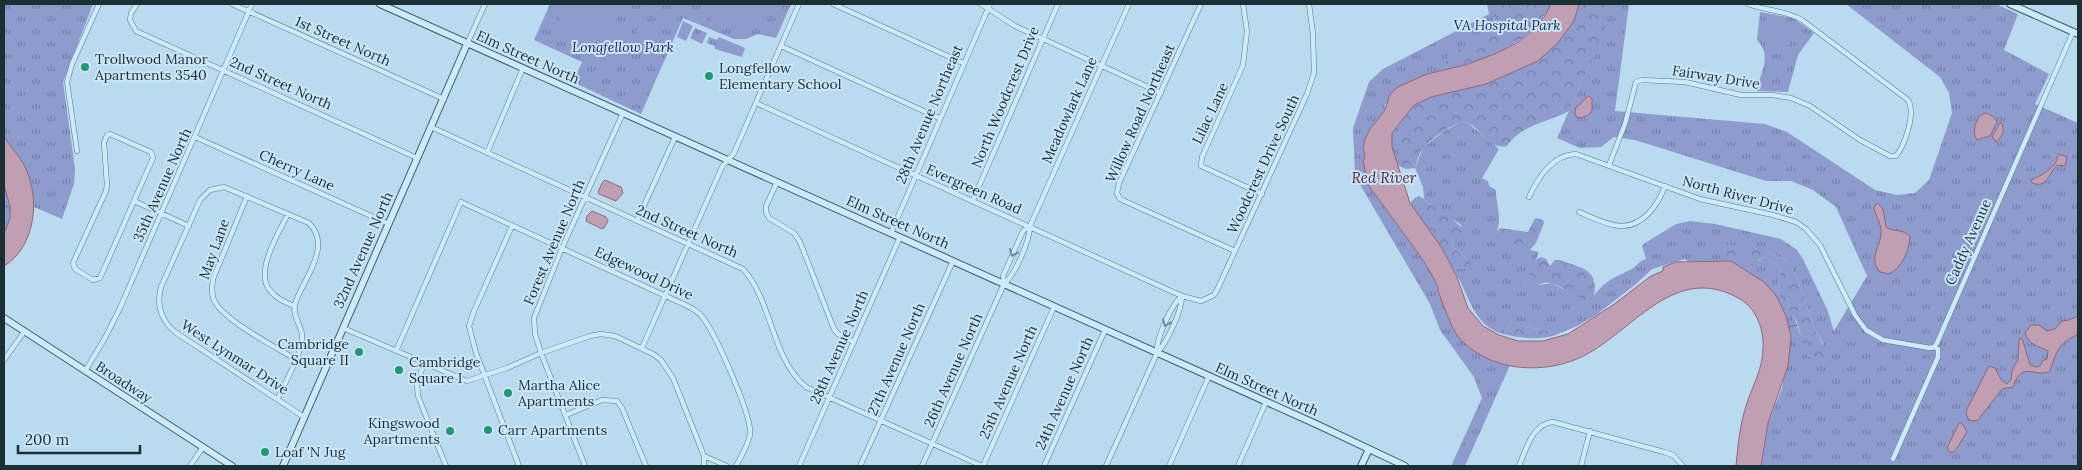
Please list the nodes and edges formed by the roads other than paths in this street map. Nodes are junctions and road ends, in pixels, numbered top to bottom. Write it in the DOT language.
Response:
graph roads {
  1 [pos="99,4"];
  2 [pos="137,4"];
  3 [pos="232,4"];
  4 [pos="252,4"];
  5 [pos="380,4"];
  6 [pos="485,4"];
  7 [pos="799,4"];
  8 [pos="833,4"];
  9 [pos="981,4"];
  10 [pos="1058,4"];
  11 [pos="1129,4"];
  12 [pos="1201,4"];
  13 [pos="1243,4"];
  14 [pos="1309,4"];
  15 [pos="1748,4"];
  16 [pos="2010,4"];
  17 [pos="989,5"];
  18 [pos="249,11"];
  19 [pos="2076,33"];
  20 [pos="1042,39"];
  21 [pos="468,44"];
  22 [pos="781,46"];
  23 [pos="963,63"];
  24 [pos="1101,66"];
  25 [pos="523,68"];
  26 [pos="224,70"];
  27 [pos="1161,93"];
  28 [pos="444,99"];
  29 [pos="756,103"];
  30 [pos="623,113"];
  31 [pos="939,118"];
  32 [pos="431,127"];
  33 [pos="195,137"];
  34 [pos="675,137"];
  35 [pos="77,151"];
  36 [pos="487,153"];
  37 [pos="417,158"];
  38 [pos="728,160"];
  39 [pos="1609,165"];
  40 [pos="914,176"];
  41 [pos="777,182"];
  42 [pos="1665,186"];
  43 [pos="1262,194"];
  44 [pos="247,196"];
  45 [pos="1529,197"];
  46 [pos="585,198"];
  47 [pos="973,200"];
  48 [pos="134,201"];
  49 [pos="1578,212"];
  50 [pos="162,214"];
  51 [pos="288,214"];
  52 [pos="637,221"];
  53 [pos="389,224"];
  54 [pos="188,226"];
  55 [pos="512,226"];
  56 [pos="1030,226"];
  57 [pos="891,233"];
  58 [pos="900,237"];
  59 [pos="688,244"];
  60 [pos="562,248"];
  61 [pos="1234,251"];
  62 [pos="953,261"];
  63 [pos="1004,284"];
  64 [pos="665,296"];
  65 [pos="1182,296"];
  66 [pos="294,306"];
  67 [pos="1054,307"];
  68 [pos="4,318"];
  69 [pos="343,328"];
  70 [pos="1105,330"];
  71 [pos="24,332"];
  72 [pos="854,342"];
  73 [pos="1934,347"];
  74 [pos="642,348"];
  75 [pos="396,351"];
  76 [pos="1157,353"];
  77 [pos="541,354"];
  78 [pos="295,359"];
  79 [pos="4,360"];
  80 [pos="424,363"];
  81 [pos="85,371"];
  82 [pos="484,376"];
  83 [pos="1209,376"];
  84 [pos="278,398"];
  85 [pos="829,398"];
  86 [pos="1266,402"];
  87 [pos="566,415"];
  88 [pos="304,417"];
  89 [pos="880,421"];
  90 [pos="1590,432"];
  91 [pos="932,444"];
  92 [pos="202,447"];
  93 [pos="1369,449"];
  94 [pos="704,456"];
  95 [pos="1893,460"];
  96 [pos="190,466"];
  97 [pos="232,466"];
  98 [pos="283,466"];
  99 [pos="446,466"];
  100 [pos="519,466"];
  101 [pos="585,466"];
  102 [pos="646,466"];
  103 [pos="704,466"];
  104 [pos="727,466"];
  105 [pos="736,466"];
  106 [pos="799,466"];
  107 [pos="860,466"];
  108 [pos="922,466"];
  109 [pos="983,466"];
  110 [pos="1044,466"];
  111 [pos="1106,466"];
  112 [pos="1169,466"];
  113 [pos="1238,466"];
  114 [pos="1361,466"];
  115 [pos="1405,466"];
  116 [pos="1519,466"];
  117 [pos="1581,466"];
  118 [pos="1683,466"];
  1 -- 35 [label="street"];
  2 -- 26 [label="street, 2nd Street North"];
  3 -- 18 [label="street, 1st Street North"];
  4 -- 18 [label="street, 35th Avenue North"];
  5 -- 21 [label="street, Elm Street North"];
  6 -- 21 [label="street"];
  7 -- 22 [label="street"];
  8 -- 23 [label="street"];
  9 -- 17 [label="street"];
  10 -- 20 [label="street, North Woodcrest Drive"];
  11 -- 24 [label="street, Meadowlark Lane"];
  12 -- 27 [label="street, Willow Road Northeast"];
  13 -- 43 [label="street, Lilac Lane"];
  14 -- 43 [label="street, Woodcrest Drive South"];
  15 -- 39 [label="street, Fairway Drive"];
  16 -- 19 [label="street"];
  17 -- 20 [label="street"];
  17 -- 23 [label="street, 28th Avenue Northeast"];
  18 -- 26 [label="street, 35th Avenue North"];
  18 -- 28 [label="street, 1st Street North"];
  19 -- 73 [label="street, Caddy Avenue"];
  20 -- 24 [label="street"];
  20 -- 47 [label="street, North Woodcrest Drive"];
  21 -- 25 [label="street, Elm Street North"];
  21 -- 28 [label="street, 32nd Avenue North"];
  22 -- 29 [label="street"];
  22 -- 31 [label="street"];
  23 -- 31 [label="street, 28th Avenue Northeast"];
  24 -- 27 [label="street"];
  24 -- 56 [label="street, Meadowlark Lane"];
  25 -- 30 [label="street, Elm Street North"];
  25 -- 36 [label="street"];
  26 -- 33 [label="street, 35th Avenue North"];
  26 -- 37 [label="street, 2nd Street North"];
  27 -- 61 [label="street, Willow Road Northeast"];
  28 -- 32 [label="street, 32nd Avenue North"];
  29 -- 38 [label="street"];
  29 -- 40 [label="street, Evergreen Road"];
  30 -- 34 [label="street, Elm Street North"];
  30 -- 46 [label="street, Forest Avenue North"];
  31 -- 40 [label="street, 28th Avenue Northeast"];
  32 -- 36 [label="street, 2nd Street North"];
  32 -- 37 [label="street, 32nd Avenue North"];
  33 -- 50 [label="street, 35th Avenue North"];
  33 -- 53 [label="street, Cherry Lane"];
  34 -- 38 [label="street, Elm Street North"];
  34 -- 52 [label="street"];
  36 -- 46 [label="street, 2nd Street North"];
  37 -- 53 [label="street, 32nd Avenue North"];
  38 -- 41 [label="street, Elm Street North"];
  38 -- 59 [label="street"];
  39 -- 42 [label="street, North River Drive"];
  39 -- 45 [label="street, North River Drive"];
  40 -- 47 [label="street, Evergreen Road"];
  40 -- 57 [label="street, 28th Avenue Northeast"];
  41 -- 57 [label="street, Elm Street North"];
  41 -- 72 [label="street"];
  42 -- 49 [label="street"];
  42 -- 73 [label="street, North River Drive"];
  43 -- 61 [label="street, Woodcrest Drive South"];
  44 -- 51 [label="street, West Lynmar Drive"];
  44 -- 54 [label="street, West Lynmar Drive"];
  44 -- 78 [label="street, May Lane"];
  46 -- 52 [label="street, 2nd Street North"];
  46 -- 60 [label="street, Forest Avenue North"];
  47 -- 56 [label="street, Evergreen Road"];
  48 -- 48 [label="street"];
  48 -- 50 [label="street"];
  50 -- 54 [label="street"];
  50 -- 81 [label="street, 35th Avenue North"];
  51 -- 66 [label="street"];
  51 -- 66 [label="street, West Lynmar Drive"];
  52 -- 59 [label="street, 2nd Street North"];
  53 -- 69 [label="street, 32nd Avenue North"];
  54 -- 84 [label="street, West Lynmar Drive"];
  55 -- 60 [label="street, Edgewood Drive"];
  55 -- 75 [label="street, Edgewood Drive"];
  55 -- 82 [label="street"];
  56 -- 63 [label="street, Meadowlark Lane"];
  56 -- 65 [label="street, Evergreen Road"];
  57 -- 58 [label="street, Elm Street North"];
  58 -- 62 [label="street, Elm Street North"];
  58 -- 72 [label="street, 28th Avenue North"];
  59 -- 64 [label="street"];
  59 -- 85 [label="street, 2nd Street North"];
  60 -- 64 [label="street, Edgewood Drive"];
  60 -- 77 [label="street, Forest Avenue North"];
  61 -- 65 [label="street, Woodcrest Drive South"];
  62 -- 63 [label="street, Elm Street North"];
  62 -- 89 [label="street, 27th Avenue North"];
  63 -- 67 [label="street, Elm Street North"];
  63 -- 91 [label="street, 26th Avenue North"];
  64 -- 74 [label="street"];
  64 -- 105 [label="street, Edgewood Drive"];
  65 -- 76 [label="street"];
  66 -- 78 [label="street"];
  67 -- 70 [label="street, Elm Street North"];
  67 -- 109 [label="street, 25th Avenue North"];
  68 -- 71 [label="street, Broadway"];
  69 -- 75 [label="street"];
  69 -- 88 [label="street, 32nd Avenue North"];
  70 -- 76 [label="street, Elm Street North"];
  70 -- 110 [label="street, 24th Avenue North"];
  71 -- 79 [label="street"];
  71 -- 81 [label="street, Broadway"];
  72 -- 85 [label="street, 28th Avenue North"];
  73 -- 95 [label="street, Caddy Avenue"];
  74 -- 77 [label="street"];
  74 -- 94 [label="street"];
  75 -- 80 [label="street"];
  76 -- 83 [label="street, Elm Street North"];
  76 -- 111 [label="street"];
  77 -- 82 [label="street"];
  77 -- 87 [label="street, Forest Avenue North"];
  78 -- 84 [label="street"];
  80 -- 82 [label="street"];
  80 -- 99 [label="street"];
  81 -- 92 [label="street, Broadway"];
  82 -- 100 [label="street"];
  83 -- 86 [label="street, Elm Street North"];
  83 -- 112 [label="street"];
  84 -- 88 [label="street, West Lynmar Drive"];
  85 -- 89 [label="street, 2nd Street North"];
  85 -- 106 [label="street, 28th Avenue North"];
  86 -- 93 [label="street, Elm Street North"];
  86 -- 113 [label="street"];
  87 -- 101 [label="street, Forest Avenue North"];
  87 -- 102 [label="street"];
  88 -- 98 [label="street, 32nd Avenue North"];
  89 -- 91 [label="street, 2nd Street North"];
  89 -- 107 [label="street, 27th Avenue North"];
  90 -- 116 [label="street"];
  90 -- 117 [label="street"];
  90 -- 118 [label="street"];
  91 -- 108 [label="street, 26th Avenue North"];
  91 -- 109 [label="street, 2nd Street North"];
  92 -- 96 [label="street"];
  92 -- 97 [label="street, Broadway"];
  93 -- 114 [label="street"];
  93 -- 115 [label="street, Elm Street North"];
  94 -- 103 [label="street"];
  94 -- 104 [label="street"];
}
